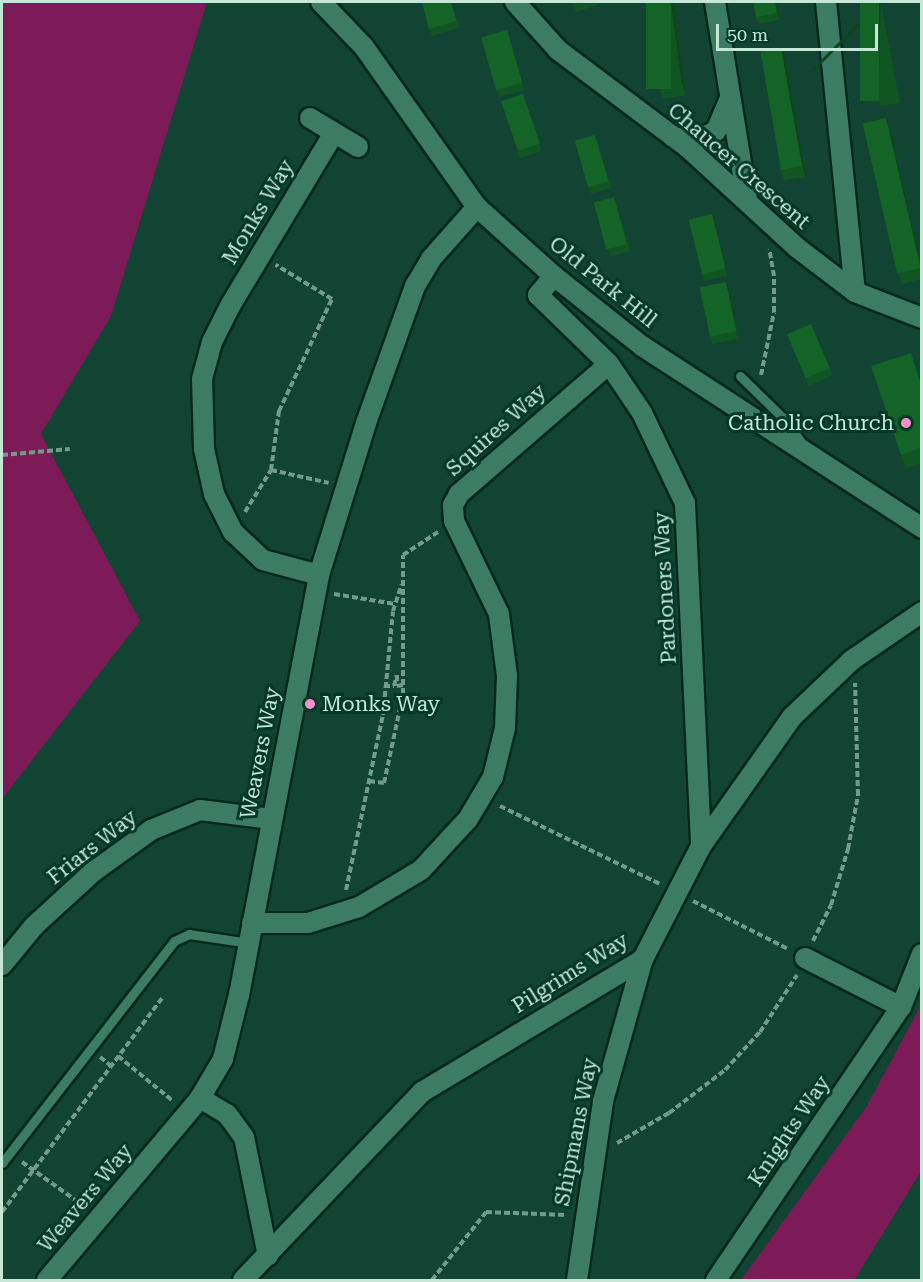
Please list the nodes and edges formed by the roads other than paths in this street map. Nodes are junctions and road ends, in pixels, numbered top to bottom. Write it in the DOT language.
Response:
graph roads {
  1 [pos="321,2"];
  2 [pos="515,2"];
  3 [pos="715,2"];
  4 [pos="826,2"];
  5 [pos="729,101"];
  6 [pos="310,118"];
  7 [pos="334,133"];
  8 [pos="673,137"];
  9 [pos="358,147"];
  10 [pos="747,199"];
  11 [pos="477,207"];
  12 [pos="554,276"];
  13 [pos="855,292"];
  14 [pos="921,318"];
  15 [pos="609,364"];
  16 [pos="740,376"];
  17 [pos="804,454"];
  18 [pos="921,528"];
  19 [pos="317,584"];
  20 [pos="921,612"];
  21 [pos="271,819"];
  22 [pos="701,846"];
  23 [pos="252,923"];
  24 [pos="249,943"];
  25 [pos="921,954"];
  26 [pos="805,958"];
  27 [pos="643,959"];
  28 [pos="2,965"];
  29 [pos="901,1007"];
  30 [pos="200,1098"];
  31 [pos="2,1163"];
  32 [pos="268,1256"];
  33 [pos="47,1281"];
  34 [pos="243,1281"];
  35 [pos="577,1281"];
  36 [pos="716,1281"];
  1 -- 11 [label="street, Old Park Hill"];
  2 -- 8 [label="street, Chaucer Crescent"];
  3 -- 5 [label="street"];
  4 -- 13 [label="street"];
  5 -- 8 [label="street"];
  5 -- 10 [label="street"];
  6 -- 7 [label="street"];
  7 -- 9 [label="street"];
  7 -- 19 [label="street, Monks Way"];
  8 -- 10 [label="street, Chaucer Crescent"];
  10 -- 13 [label="street, Chaucer Crescent"];
  11 -- 12 [label="street, Old Park Hill"];
  11 -- 19 [label="street, Weavers Way"];
  12 -- 15 [label="street, Pardoners Way"];
  12 -- 17 [label="street, Old Park Hill"];
  13 -- 14 [label="street, Chaucer Crescent"];
  15 -- 22 [label="street, Pardoners Way"];
  15 -- 23 [label="street, Squires Way"];
  16 -- 17 [label="lane"];
  17 -- 18 [label="street, Old Park Hill"];
  19 -- 21 [label="street, Weavers Way"];
  20 -- 22 [label="street, Pilgrims Way"];
  21 -- 23 [label="street, Weavers Way"];
  21 -- 28 [label="street, Friars Way"];
  22 -- 27 [label="street, Pilgrims Way"];
  23 -- 24 [label="street, Weavers Way"];
  24 -- 30 [label="street, Weavers Way"];
  24 -- 31 [label="lane"];
  25 -- 29 [label="street, Knights Way"];
  26 -- 29 [label="street"];
  27 -- 32 [label="street, Pilgrims Way"];
  27 -- 35 [label="street, Shipmans Way"];
  29 -- 36 [label="street, Knights Way"];
  30 -- 32 [label="street"];
  30 -- 33 [label="street, Weavers Way"];
  32 -- 34 [label="street, Pilgrims Way"];
}
